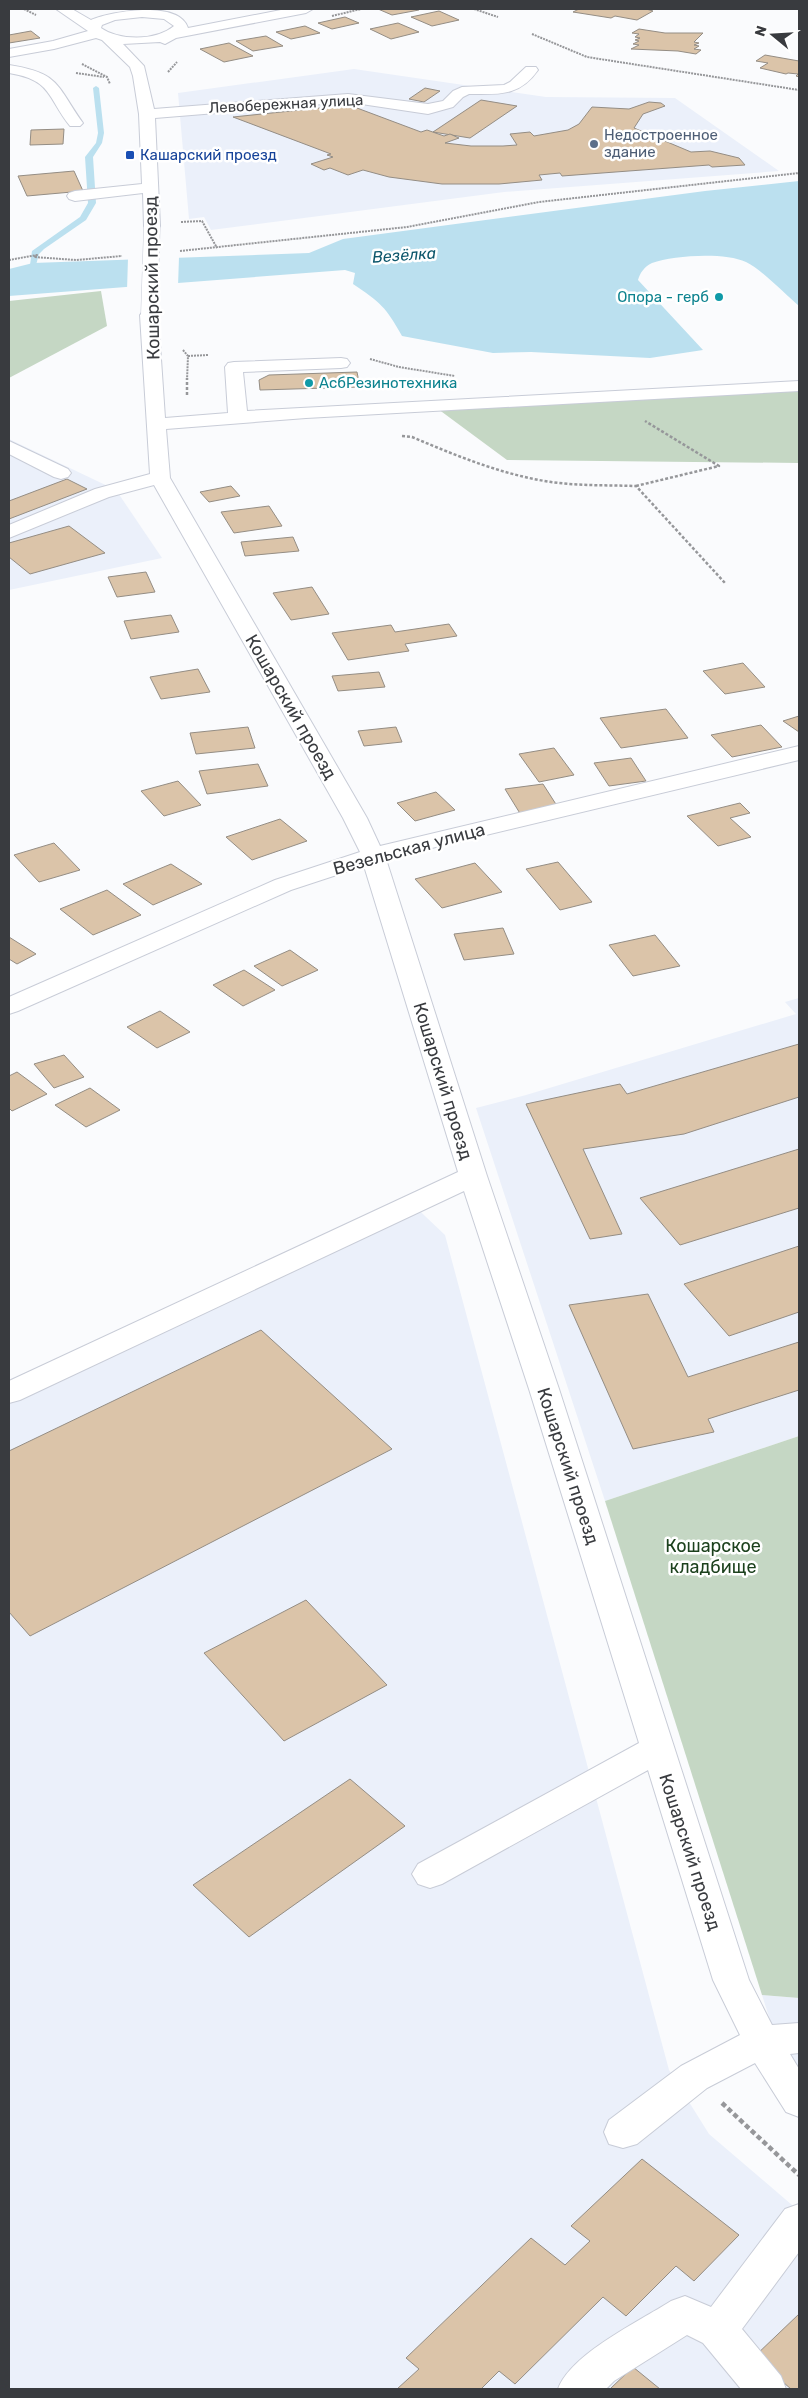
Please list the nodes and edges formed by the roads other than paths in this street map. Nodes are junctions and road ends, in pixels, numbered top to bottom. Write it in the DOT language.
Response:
graph roads {
  1 [pos="63,9"];
  2 [pos="116,9"];
  3 [pos="300,10"];
  4 [pos="150,13"];
  5 [pos="169,16"];
  6 [pos="99,33"];
  7 [pos="171,35"];
  8 [pos="9,53"];
  9 [pos="137,66"];
  10 [pos="9,69"];
  11 [pos="531,70"];
  12 [pos="147,114"];
  13 [pos="75,123"];
  14 [pos="150,188"];
  15 [pos="80,195"];
  16 [pos="341,363"];
  17 [pos="799,386"];
  18 [pos="238,418"];
  19 [pos="158,424"];
  20 [pos="9,447"];
  21 [pos="61,473"];
  22 [pos="160,478"];
  23 [pos="9,532"];
  24 [pos="799,753"];
  25 [pos="373,855"];
  26 [pos="9,1006"];
  27 [pos="473,1176"];
  28 [pos="9,1393"];
  29 [pos="657,1748"];
  30 [pos="430,1874"];
  31 [pos="799,2038"];
  32 [pos="762,2042"];
  33 [pos="799,2101"];
  34 [pos="623,2132"];
  35 [pos="799,2221"];
  36 [pos="717,2330"];
  37 [pos="578,2389"];
  38 [pos="766,2389"];
  1 -- 6 [label="street"];
  2 -- 4 [label="street"];
  3 -- 5 [label="street"];
  3 -- 7 [label="street"];
  4 -- 5 [label="street"];
  4 -- 6 [label="street"];
  5 -- 7 [label="street"];
  6 -- 7 [label="street"];
  6 -- 8 [label="street"];
  6 -- 9 [label="street"];
  7 -- 9 [label="street"];
  9 -- 12 [label="street, Кошарский проезд"];
  10 -- 13 [label="street"];
  11 -- 12 [label="street, Левобережная улица"];
  12 -- 14 [label="street, Кошарский проезд"];
  14 -- 15 [label="street"];
  14 -- 19 [label="street, Кошарский проезд, bridge"];
  16 -- 18 [label="street"];
  17 -- 18 [label="street"];
  18 -- 19 [label="street"];
  19 -- 22 [label="street, Кошарский проезд"];
  20 -- 21 [label="street"];
  22 -- 23 [label="street"];
  22 -- 25 [label="street, Кошарский проезд"];
  24 -- 25 [label="street, Везельская улица"];
  25 -- 26 [label="street, Везельская улица"];
  25 -- 27 [label="street, Кошарский проезд"];
  27 -- 28 [label="street"];
  27 -- 29 [label="street, Кошарский проезд"];
  29 -- 30 [label="street"];
  29 -- 32 [label="street, Кошарский проезд"];
  31 -- 32 [label="street"];
  32 -- 33 [label="street, Кошарский проезд"];
  32 -- 34 [label="street"];
  35 -- 36 [label="street"];
  36 -- 37 [label="street"];
  36 -- 38 [label="street"];
}
